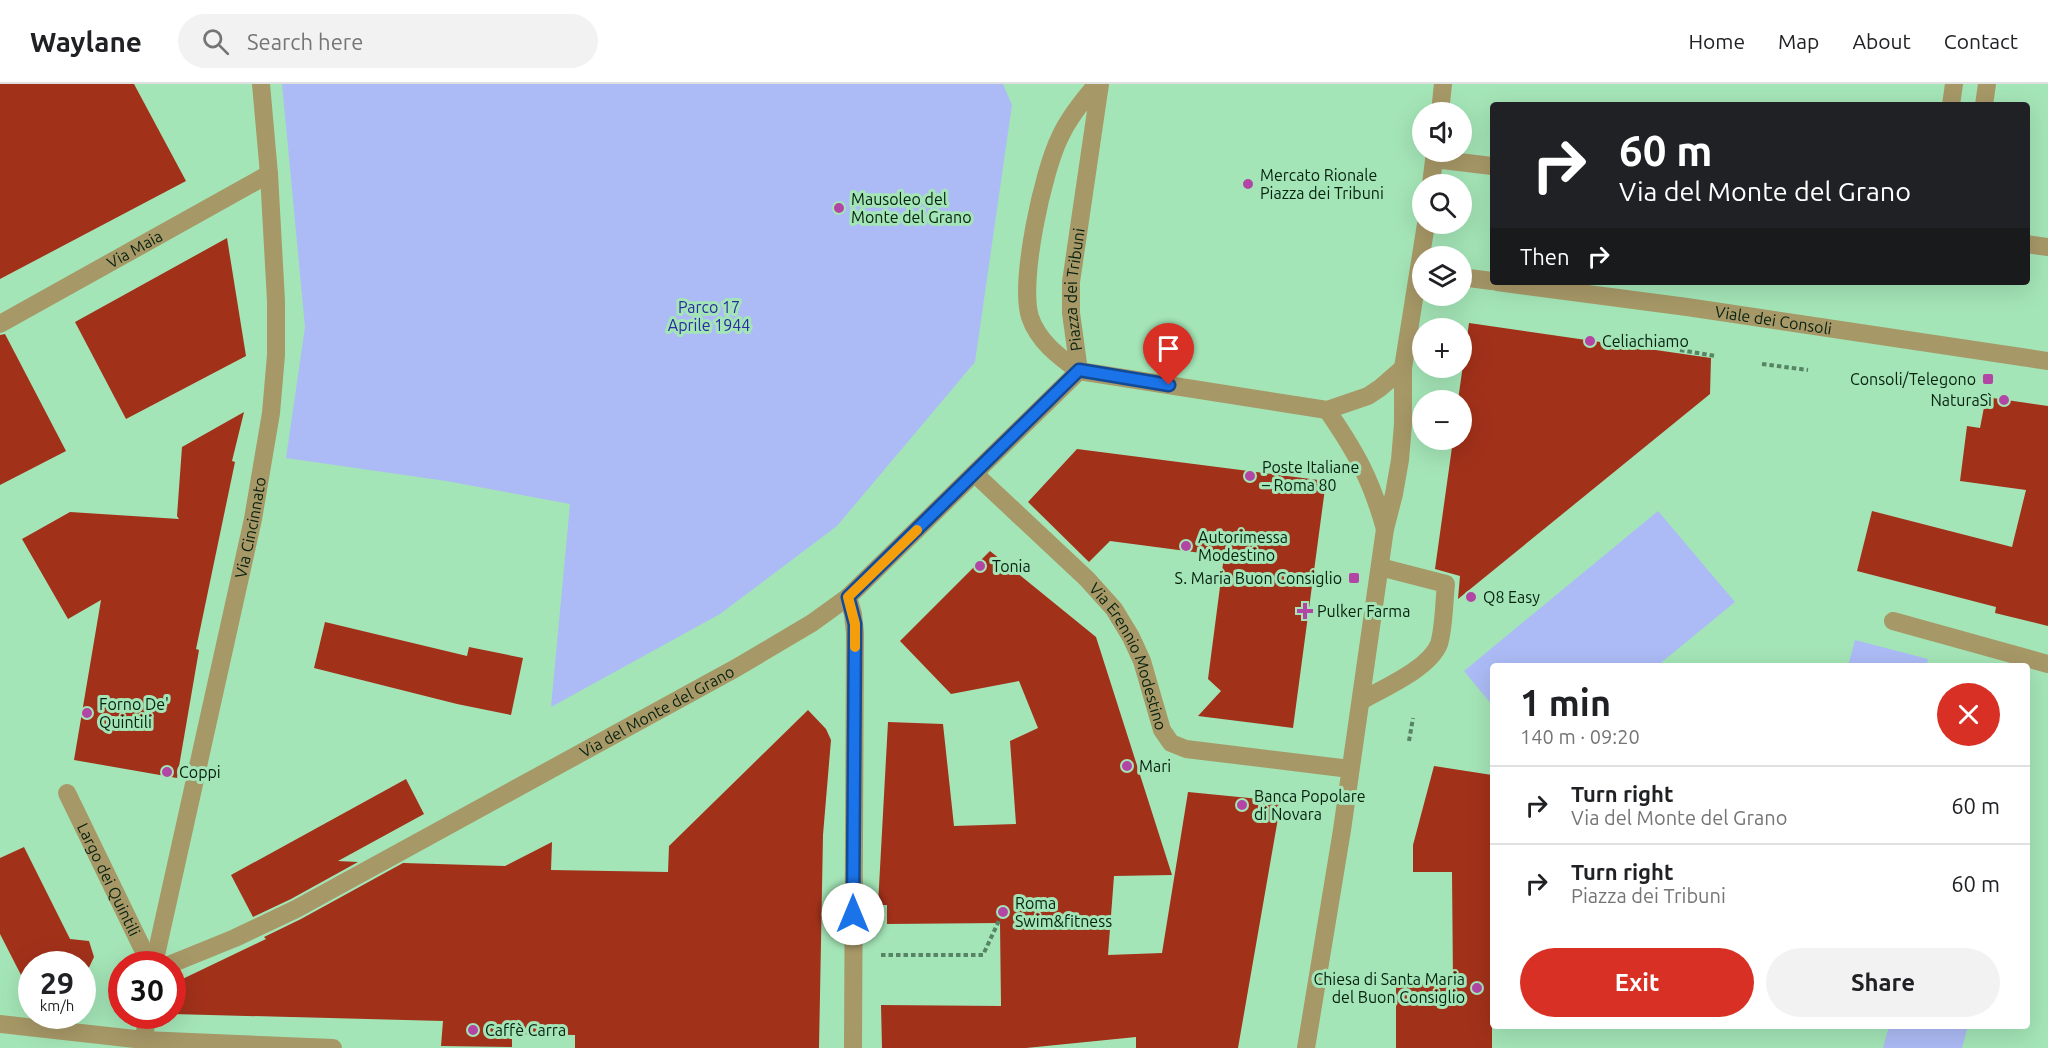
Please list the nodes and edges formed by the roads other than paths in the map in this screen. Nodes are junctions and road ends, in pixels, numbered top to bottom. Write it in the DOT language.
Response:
graph roads {
  1 [pos="261,84"];
  2 [pos="1098,84"];
  3 [pos="1443,84"];
  4 [pos="1954,84"];
  5 [pos="1987,84"];
  6 [pos="1441,102"];
  7 [pos="1951,102"];
  8 [pos="1984,102"];
  9 [pos="1471,162"];
  10 [pos="1490,166"];
  11 [pos="269,174"];
  12 [pos="2030,245"];
  13 [pos="2048,247"];
  14 [pos="1472,278"];
  15 [pos="1490,281"];
  16 [pos="1520,285"];
  17 [pos="1415,306"];
  18 [pos="0,324"];
  19 [pos="2048,361"];
  20 [pos="1403,368"];
  21 [pos="1079,370"];
  22 [pos="1327,410"];
  23 [pos="975,474"];
  24 [pos="1385,529"];
  25 [pos="1380,567"];
  26 [pos="848,597"];
  27 [pos="1893,621"];
  28 [pos="2048,664"];
  29 [pos="1360,701"];
  30 [pos="1350,769"];
  31 [pos="67,793"];
  32 [pos="146,951"];
  33 [pos="155,951"];
  34 [pos="186,958"];
  35 [pos="0,1024"];
  36 [pos="145,1029"];
  37 [pos="144,1040"];
  38 [pos="333,1048"];
  39 [pos="853,1048"];
  40 [pos="1306,1048"];
  1 -- 11 [label="street, Via Cincinnato"];
  2 -- 21 [label="street, Piazza dei Tribuni"];
  2 -- 21 [label="street"];
  3 -- 6 [label="street"];
  4 -- 7 [label="street"];
  5 -- 8 [label="street"];
  9 -- 10 [label="street"];
  11 -- 18 [label="street, Via Maia"];
  11 -- 33 [label="street, Via Cincinnato"];
  12 -- 13 [label="street"];
  14 -- 15 [label="street"];
  16 -- 19 [label="street, Viale dei Consoli"];
  17 -- 20 [label="street"];
  20 -- 22 [label="street, Piazza dei Tribuni"];
  20 -- 24 [label="street"];
  21 -- 22 [label="street, Piazza dei Tribuni"];
  21 -- 23 [label="street, Via del Monte del Grano"];
  22 -- 24 [label="street"];
  23 -- 26 [label="street, Via del Monte del Grano"];
  23 -- 30 [label="street, Via Erennio Modestino"];
  24 -- 25 [label="street"];
  25 -- 29 [label="street"];
  25 -- 29 [label="street"];
  26 -- 34 [label="street, Via del Monte del Grano"];
  26 -- 39 [label="street"];
  27 -- 28 [label="street"];
  29 -- 30 [label="street"];
  30 -- 40 [label="street"];
  31 -- 32 [label="street, Largo dei Quintili"];
  35 -- 37 [label="street"];
  36 -- 37 [label="street"];
  37 -- 38 [label="street"];
}
